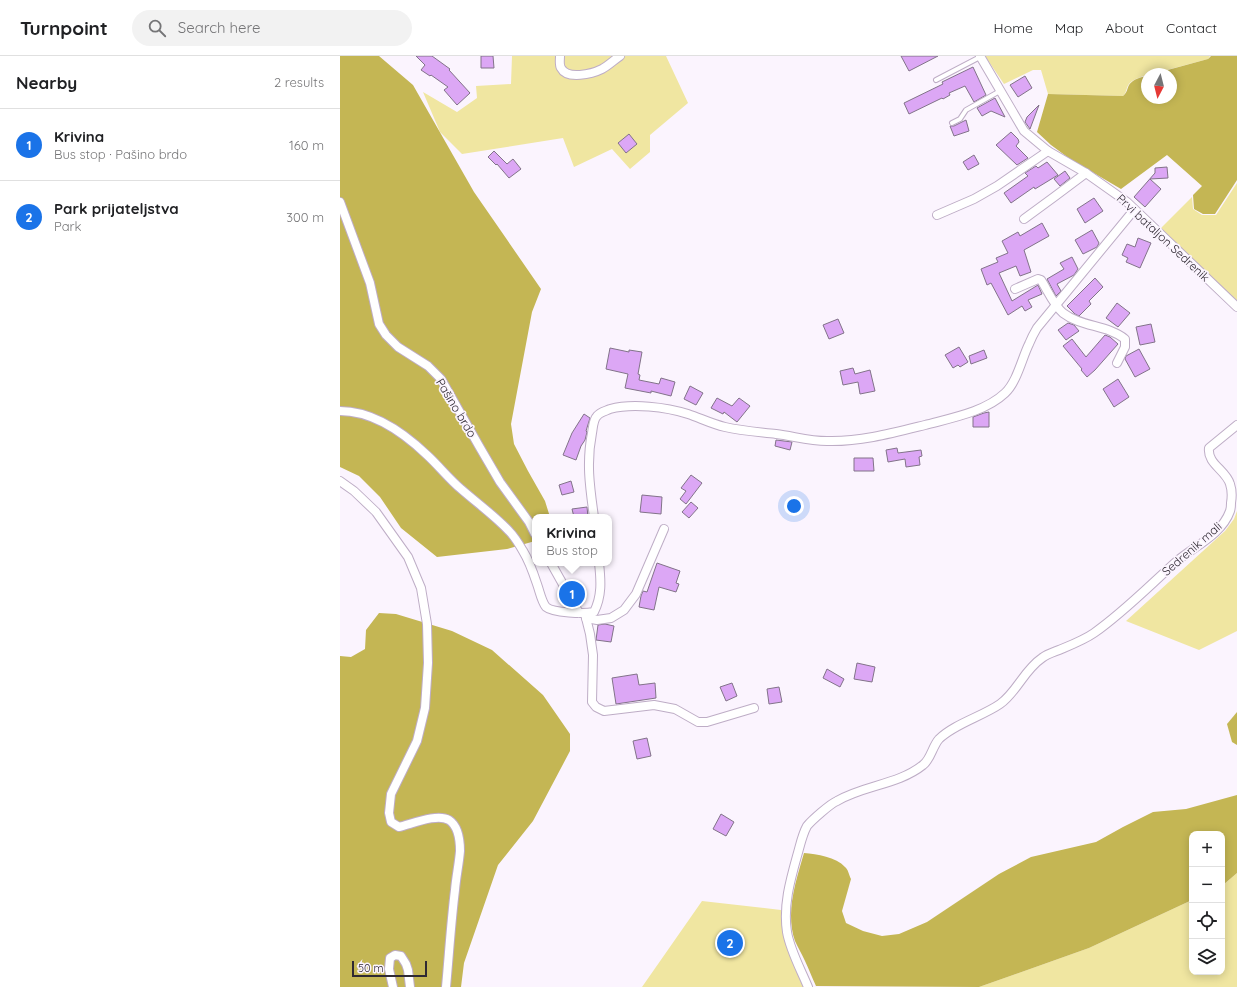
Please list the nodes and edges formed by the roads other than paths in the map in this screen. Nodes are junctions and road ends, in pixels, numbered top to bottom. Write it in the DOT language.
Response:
graph roads {
  1 [pos="560,56"];
  2 [pos="620,56"];
  3 [pos="980,56"];
  4 [pos="936,80"];
  5 [pos="1001,90"];
  6 [pos="952,123"];
  7 [pos="1048,151"];
  8 [pos="1086,173"];
  9 [pos="340,202"];
  10 [pos="1134,210"];
  11 [pos="937,215"];
  12 [pos="1024,219"];
  13 [pos="1015,289"];
  14 [pos="1056,306"];
  15 [pos="1237,307"];
  16 [pos="1117,363"];
  17 [pos="340,411"];
  18 [pos="1237,425"];
  19 [pos="340,481"];
  20 [pos="594,514"];
  21 [pos="532,528"];
  22 [pos="664,529"];
  23 [pos="553,566"];
  24 [pos="599,566"];
  25 [pos="583,615"];
  26 [pos="754,708"];
  27 [pos="393,987"];
  28 [pos="410,987"];
  29 [pos="446,987"];
  30 [pos="808,987"];
  1 -- 2 [label="street"];
  3 -- 4 [label="lane"];
  3 -- 5 [label="street, Prvi bataljon Sedrenik"];
  5 -- 6 [label="lane"];
  5 -- 7 [label="street, Prvi bataljon Sedrenik"];
  7 -- 8 [label="street, Prvi bataljon Sedrenik"];
  7 -- 11 [label="street"];
  8 -- 10 [label="street, Prvi bataljon Sedrenik"];
  8 -- 12 [label="street"];
  9 -- 21 [label="street, Pašino brdo"];
  10 -- 14 [label="street"];
  10 -- 15 [label="street, Prvi bataljon Sedrenik"];
  13 -- 14 [label="street"];
  14 -- 16 [label="street"];
  14 -- 20 [label="street"];
  17 -- 25 [label="street"];
  18 -- 30 [label="street, Sedrenik mali"];
  19 -- 29 [label="street"];
  22 -- 25 [label="street"];
  23 -- 25 [label="street"];
  24 -- 25 [label="street"];
  25 -- 26 [label="street"];
  27 -- 28 [label="street"];
}
